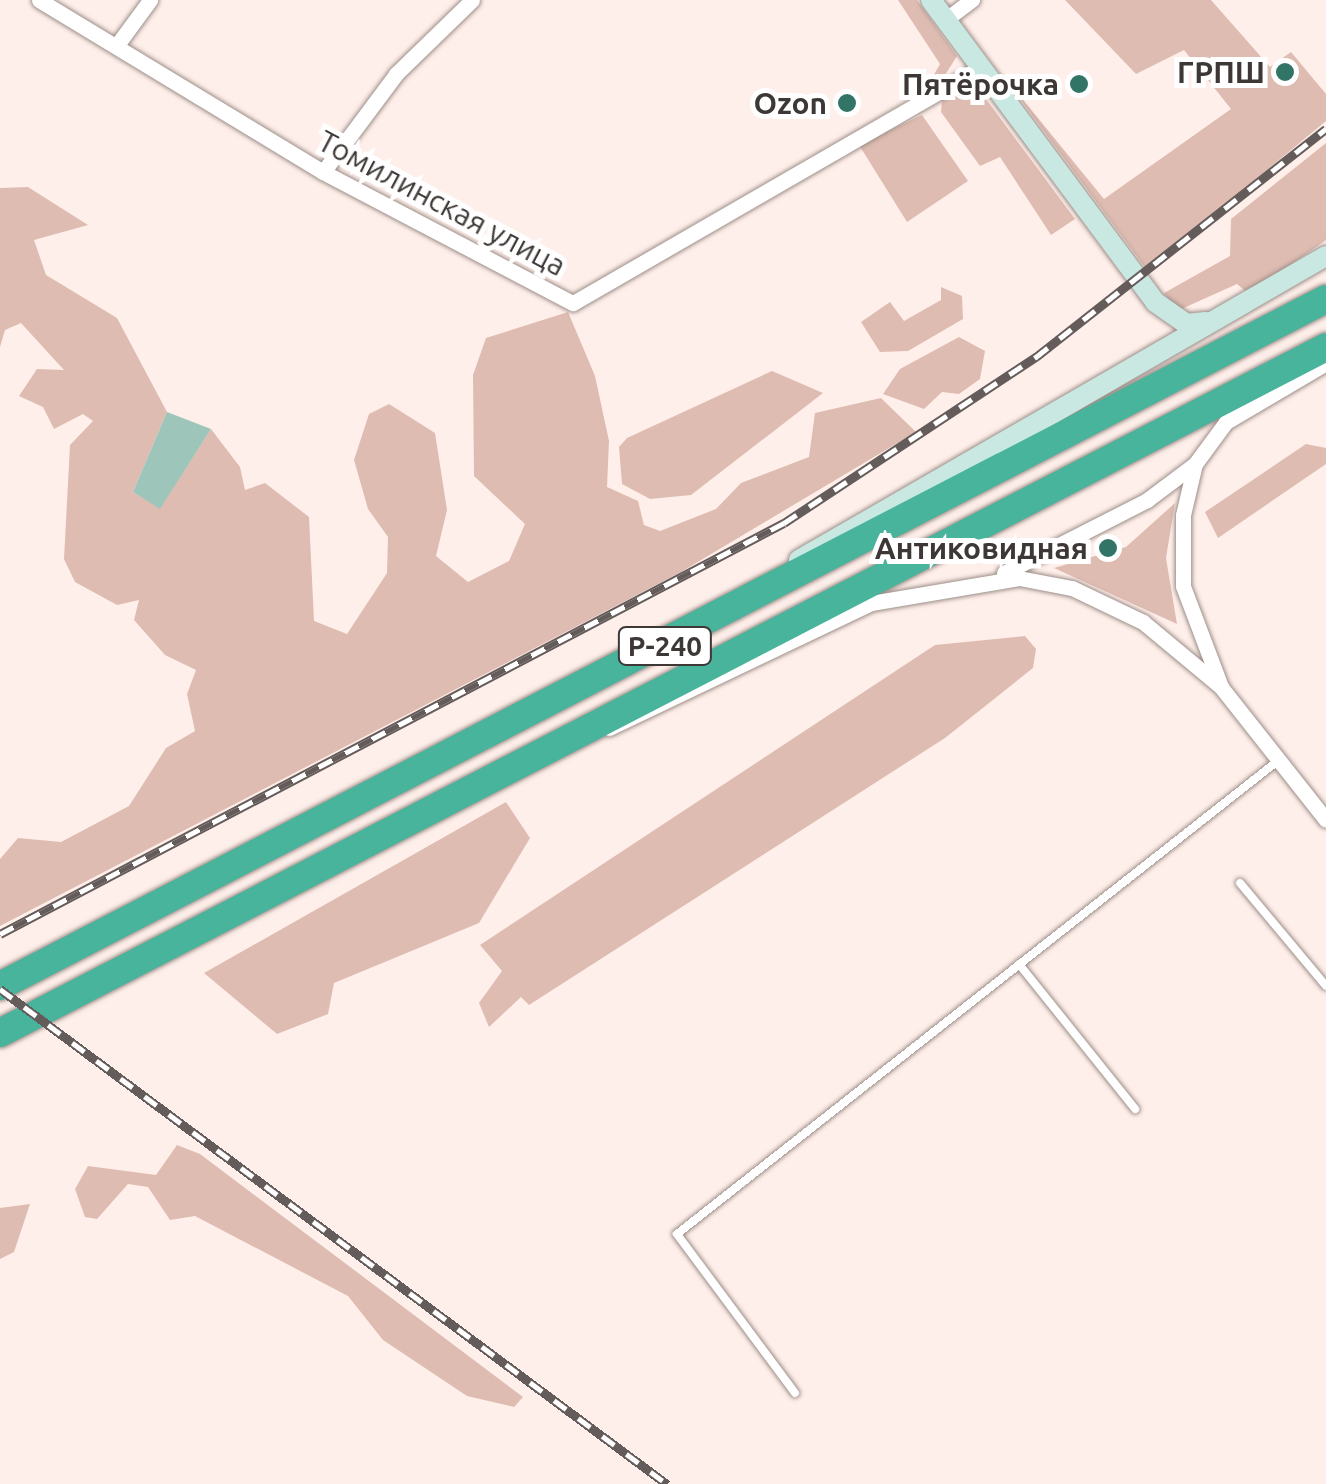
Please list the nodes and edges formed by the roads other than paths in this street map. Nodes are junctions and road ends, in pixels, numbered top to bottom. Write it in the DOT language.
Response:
graph roads {
  1 [pos="39,0"];
  2 [pos="150,0"];
  3 [pos="472,0"];
  4 [pos="931,0"];
  5 [pos="972,0"];
  6 [pos="945,20"];
  7 [pos="117,45"];
  8 [pos="979,69"];
  9 [pos="323,172"];
  10 [pos="1326,256"];
  11 [pos="1326,299"];
  12 [pos="1155,302"];
  13 [pos="1208,322"];
  14 [pos="1326,347"];
  15 [pos="1143,359"];
  16 [pos="1326,364"];
  17 [pos="1195,464"];
  18 [pos="980,578"];
  19 [pos="685,636"];
  20 [pos="1221,688"];
  21 [pos="571,739"];
  22 [pos="1278,760"];
  23 [pos="1326,820"];
  24 [pos="1240,882"];
  25 [pos="1019,964"];
  26 [pos="0,986"];
  27 [pos="1326,986"];
  28 [pos="0,1033"];
  29 [pos="1136,1109"];
  30 [pos="795,1393"];
  1 -- 7 [label="street, Томилинская улица"];
  2 -- 7 [label="street"];
  3 -- 9 [label="street"];
  4 -- 6 [label="street"];
  5 -- 6 [label="street"];
  6 -- 8 [label="street"];
  7 -- 9 [label="street, Томилинская улица"];
  8 -- 9 [label="street, Томилинская улица"];
  8 -- 12 [label="street"];
  10 -- 13 [label="street"];
  11 -- 19 [label="highway, Р-240"];
  12 -- 13 [label="street"];
  12 -- 15 [label="street"];
  13 -- 15 [label="street"];
  14 -- 21 [label="highway, Р-240"];
  15 -- 19 [label="street"];
  16 -- 17 [label="street"];
  17 -- 18 [label="street"];
  17 -- 20 [label="street"];
  18 -- 20 [label="street"];
  18 -- 21 [label="street"];
  19 -- 26 [label="highway, Р-240"];
  20 -- 22 [label="street"];
  21 -- 28 [label="highway, Р-240"];
  22 -- 23 [label="street"];
  22 -- 25 [label="lane"];
  24 -- 27 [label="lane"];
  25 -- 29 [label="lane"];
  25 -- 30 [label="lane"];
}
